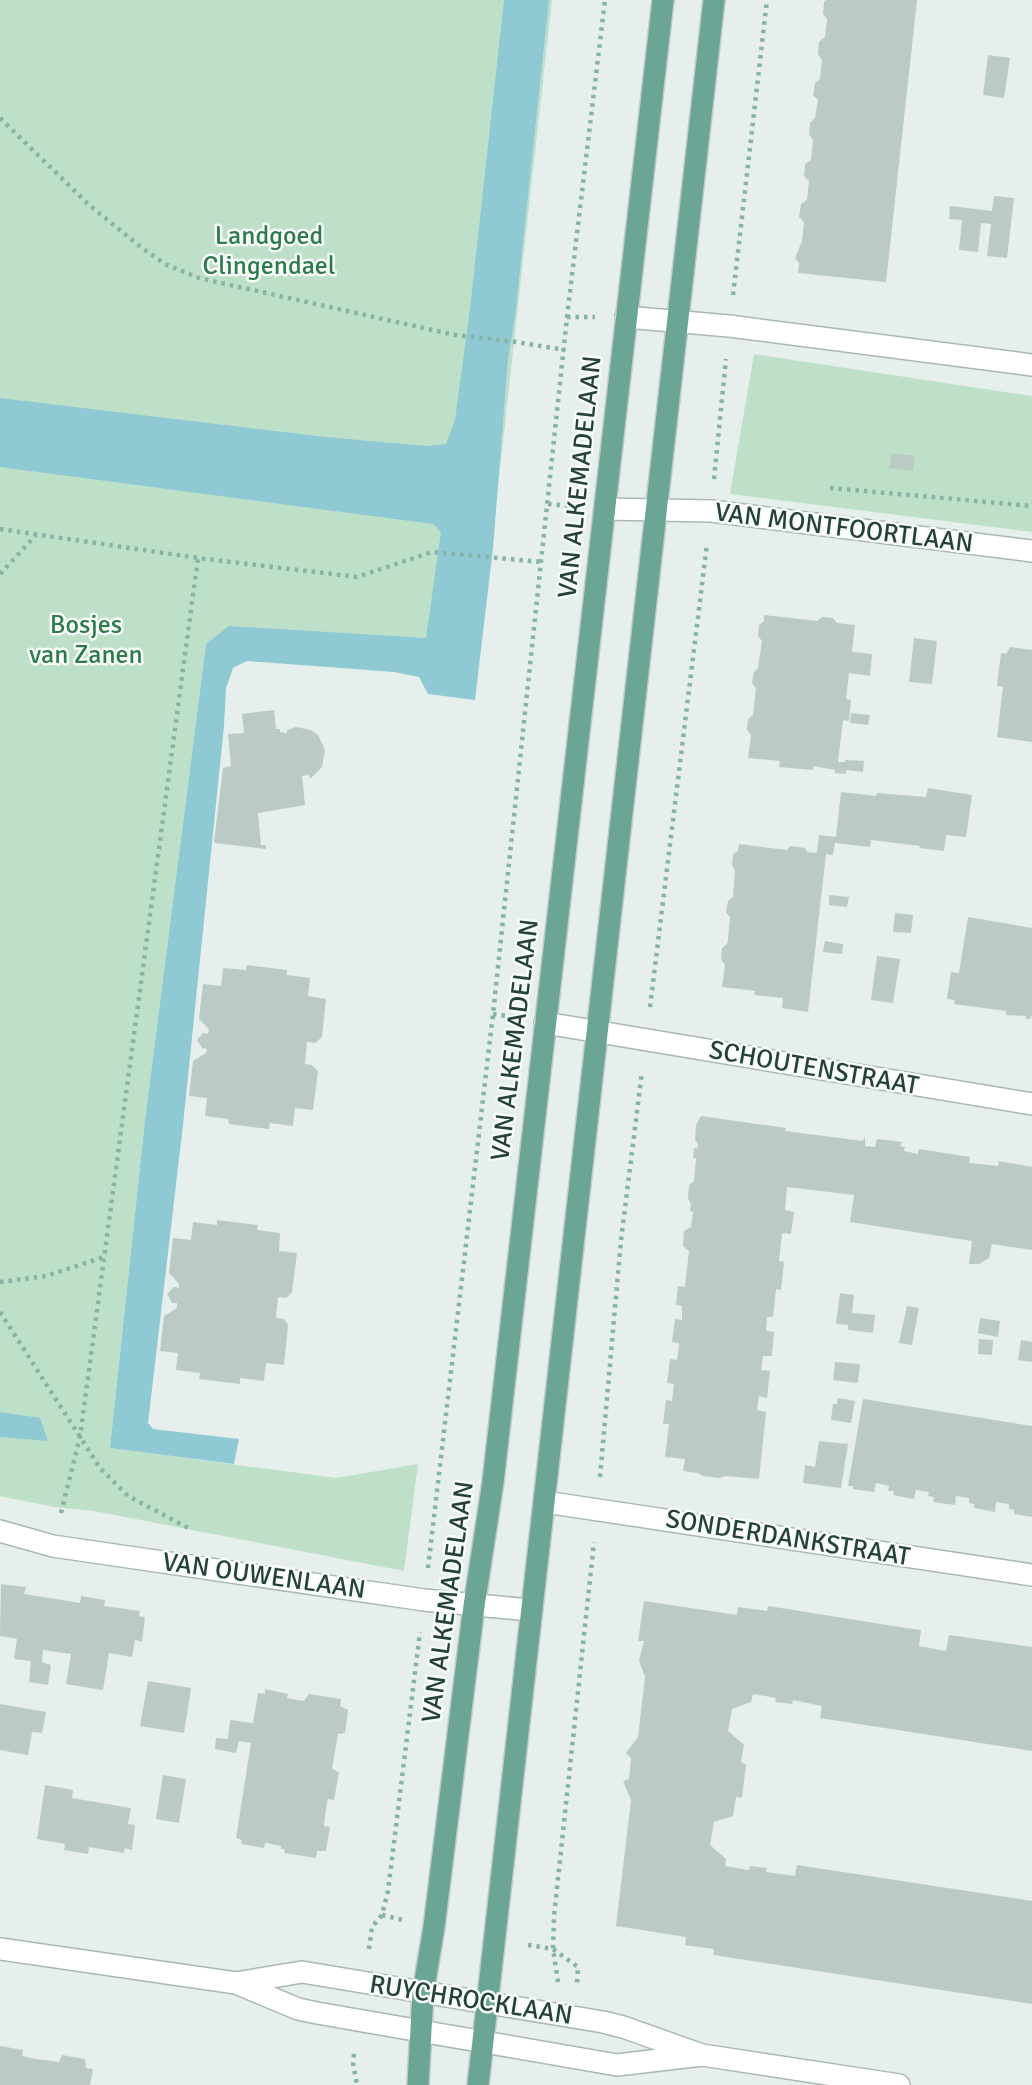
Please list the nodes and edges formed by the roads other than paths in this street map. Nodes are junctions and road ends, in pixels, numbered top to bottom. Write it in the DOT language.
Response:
graph roads {
  1 [pos="663,0"];
  2 [pos="714,0"];
  3 [pos="626,317"];
  4 [pos="677,323"];
  5 [pos="1032,365"];
  6 [pos="605,509"];
  7 [pos="655,511"];
  8 [pos="1032,551"];
  9 [pos="545,1023"];
  10 [pos="597,1031"];
  11 [pos="1032,1104"];
  12 [pos="545,1502"];
  13 [pos="0,1531"];
  14 [pos="1032,1575"];
  15 [pos="474,1606"];
  16 [pos="530,1610"];
  17 [pos="0,1949"];
  18 [pos="236,1983"];
  19 [pos="423,1993"];
  20 [pos="488,2003"];
  21 [pos="420,2031"];
  22 [pos="482,2042"];
  23 [pos="702,2055"];
  24 [pos="418,2085"];
  25 [pos="478,2085"];
  26 [pos="900,2085"];
  1 -- 3 [label="main road, VAN ALKEMADELAAN"];
  2 -- 4 [label="main road"];
  3 -- 4 [label="street"];
  3 -- 6 [label="main road, VAN ALKEMADELAAN"];
  4 -- 5 [label="street"];
  4 -- 7 [label="main road"];
  6 -- 7 [label="street, VAN MONTFOORTLAAN"];
  6 -- 9 [label="main road, VAN ALKEMADELAAN"];
  7 -- 8 [label="street, VAN MONTFOORTLAAN"];
  7 -- 10 [label="main road"];
  9 -- 10 [label="street, SCHOUTENSTRAAT"];
  9 -- 15 [label="main road, VAN ALKEMADELAAN"];
  10 -- 11 [label="street, SCHOUTENSTRAAT"];
  10 -- 12 [label="main road"];
  12 -- 14 [label="street, SONDERDANKSTRAAT"];
  12 -- 16 [label="main road"];
  13 -- 15 [label="street, VAN OUWENLAAN"];
  15 -- 16 [label="street, VAN OUWENLAAN"];
  15 -- 19 [label="main road, VAN ALKEMADELAAN"];
  16 -- 20 [label="main road"];
  17 -- 18 [label="street, RUYCHROCKLAAN"];
  18 -- 19 [label="street, RUYCHROCKLAAN"];
  18 -- 21 [label="street, RUYCHROCKLAAN"];
  19 -- 20 [label="street, RUYCHROCKLAAN"];
  19 -- 21 [label="main road, VAN ALKEMADELAAN"];
  20 -- 22 [label="main road"];
  20 -- 23 [label="street, RUYCHROCKLAAN"];
  21 -- 22 [label="street, RUYCHROCKLAAN"];
  21 -- 24 [label="main road, VAN ALKEMADELAAN"];
  22 -- 23 [label="street, RUYCHROCKLAAN"];
  22 -- 25 [label="main road"];
  23 -- 26 [label="street, RUYCHROCKLAAN"];
}
